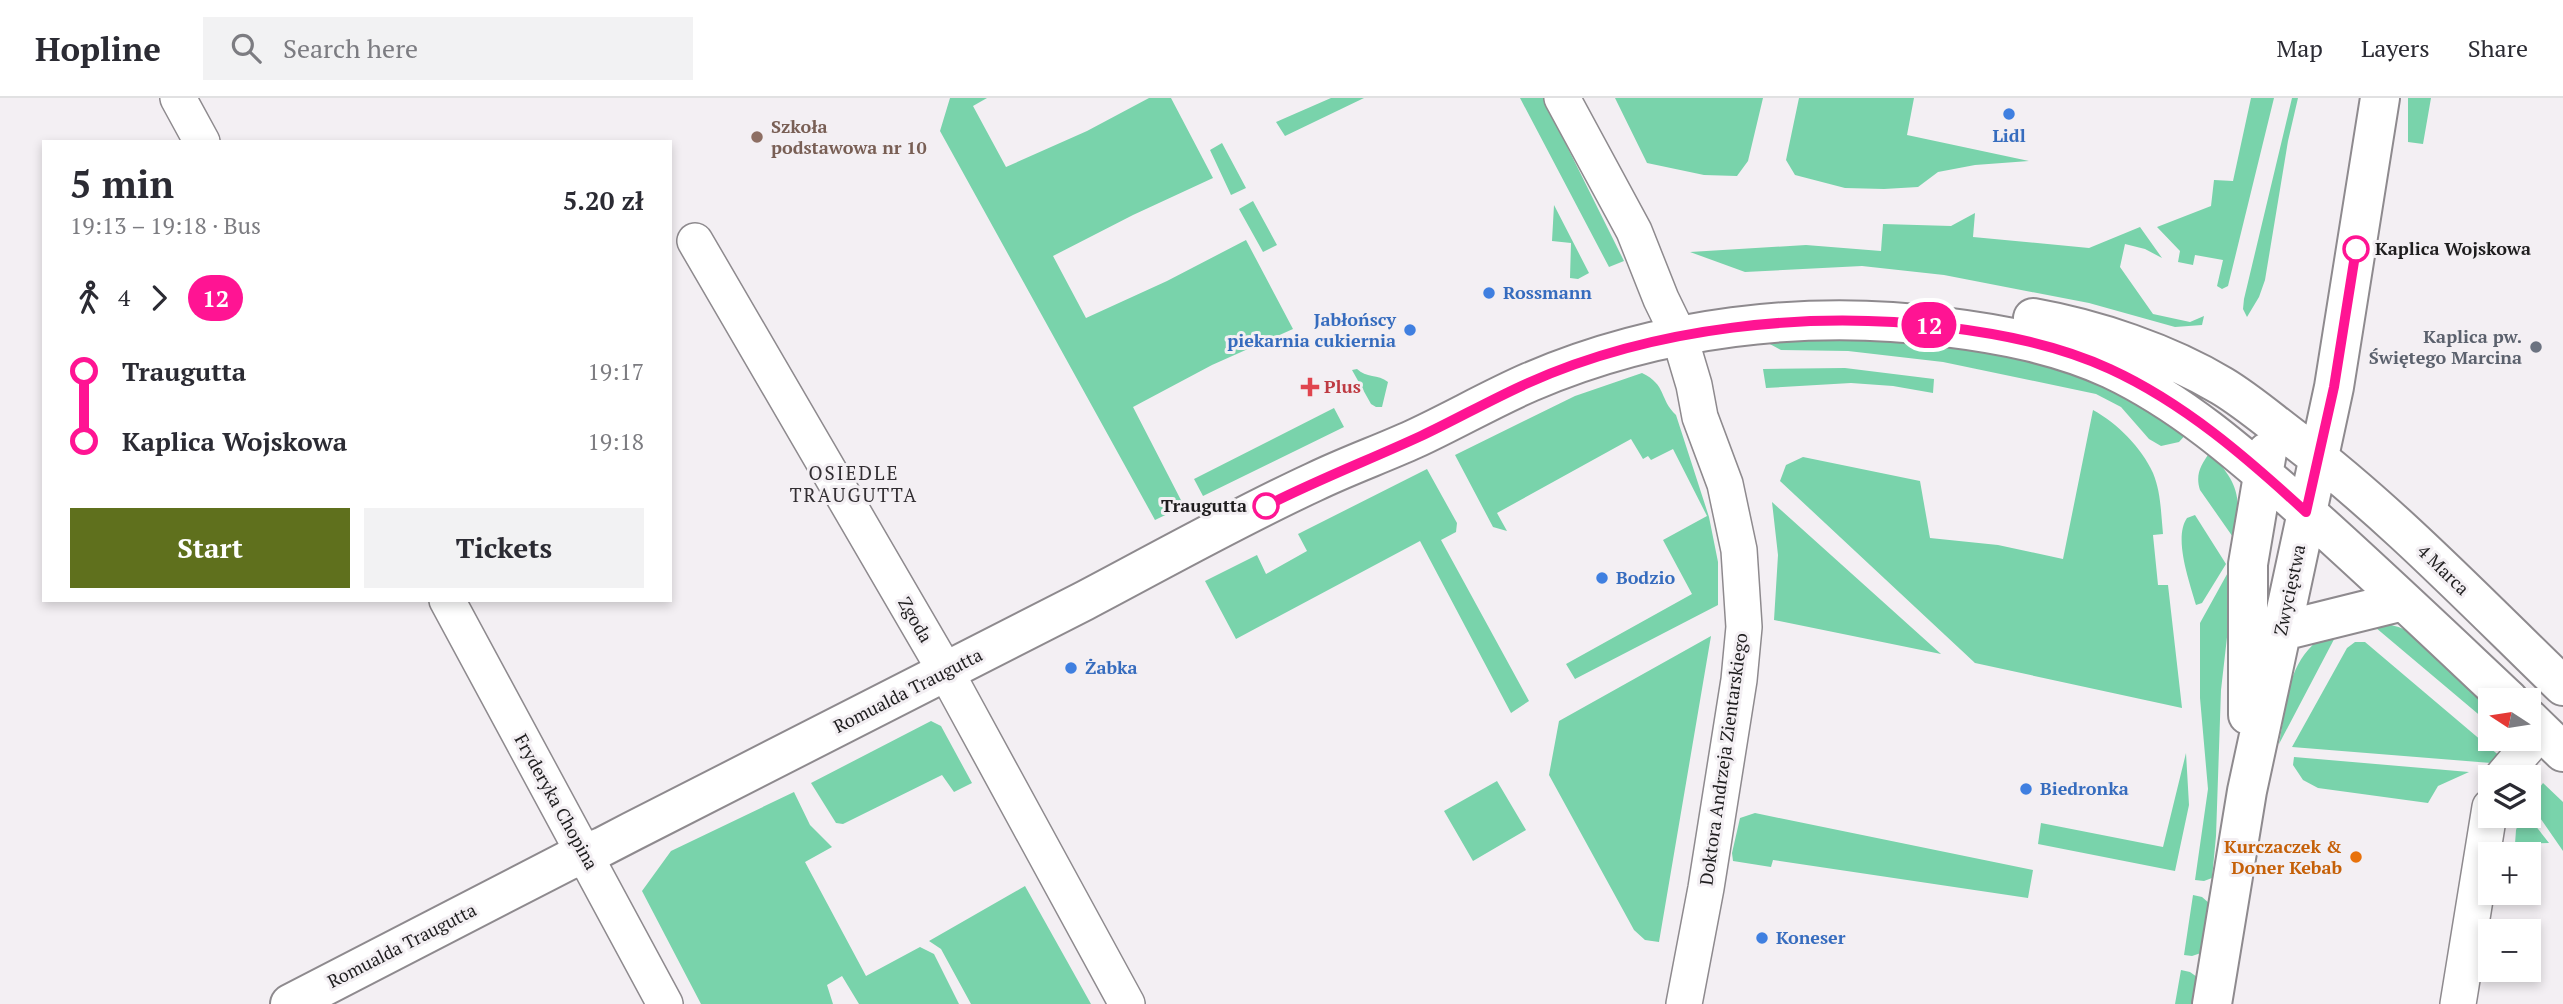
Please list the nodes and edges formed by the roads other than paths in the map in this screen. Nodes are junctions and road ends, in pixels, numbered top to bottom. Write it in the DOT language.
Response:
graph roads {
  1 [pos="178,98"];
  2 [pos="1562,98"];
  3 [pos="2380,98"];
  4 [pos="201,140"];
  5 [pos="695,241"];
  6 [pos="1674,326"];
  7 [pos="2272,422"];
  8 [pos="2319,458"];
  9 [pos="2263,473"];
  10 [pos="2306,512"];
  11 [pos="2403,601"];
  12 [pos="448,602"];
  13 [pos="2282,631"];
  14 [pos="946,672"];
  15 [pos="2563,687"];
  16 [pos="2496,688"];
  17 [pos="2544,734"];
  18 [pos="2514,765"];
  19 [pos="2247,791"];
  20 [pos="2487,828"];
  21 [pos="583,854"];
  22 [pos="290,1004"];
  23 [pos="665,1004"];
  24 [pos="1127,1004"];
  25 [pos="1684,1004"];
  26 [pos="2212,1004"];
  27 [pos="2458,1004"];
  1 -- 4 [label="street"];
  2 -- 6 [label="street, Doktora Andrzeja Zientarskiego"];
  3 -- 8 [label="main road, Zwycięstwa"];
  5 -- 14 [label="street, Zgoda"];
  6 -- 7 [label="main road, Romualda Traugutta"];
  6 -- 9 [label="main road, Romualda Traugutta"];
  6 -- 14 [label="main road, Romualda Traugutta"];
  6 -- 25 [label="street, Doktora Andrzeja Zientarskiego"];
  7 -- 8 [label="main road, Romualda Traugutta"];
  7 -- 9 [label="main road, Zwycięstwa"];
  8 -- 10 [label="main road, Zwycięstwa"];
  8 -- 15 [label="main road, 4 Marca"];
  9 -- 10 [label="main road, Romualda Traugutta"];
  9 -- 19 [label="main road, Zwycięstwa"];
  10 -- 11 [label="main road"];
  10 -- 13 [label="main road, Zwycięstwa"];
  11 -- 13 [label="main road"];
  11 -- 16 [label="main road"];
  12 -- 21 [label="street, Fryderyka Chopina"];
  13 -- 19 [label="main road, Zwycięstwa"];
  14 -- 21 [label="main road, Romualda Traugutta"];
  14 -- 24 [label="street, Zgoda"];
  17 -- 18 [label="street"];
  19 -- 26 [label="main road, Zwycięstwa"];
  20 -- 27 [label="street"];
  21 -- 22 [label="main road, Romualda Traugutta"];
  21 -- 23 [label="street, Fryderyka Chopina"];
}
